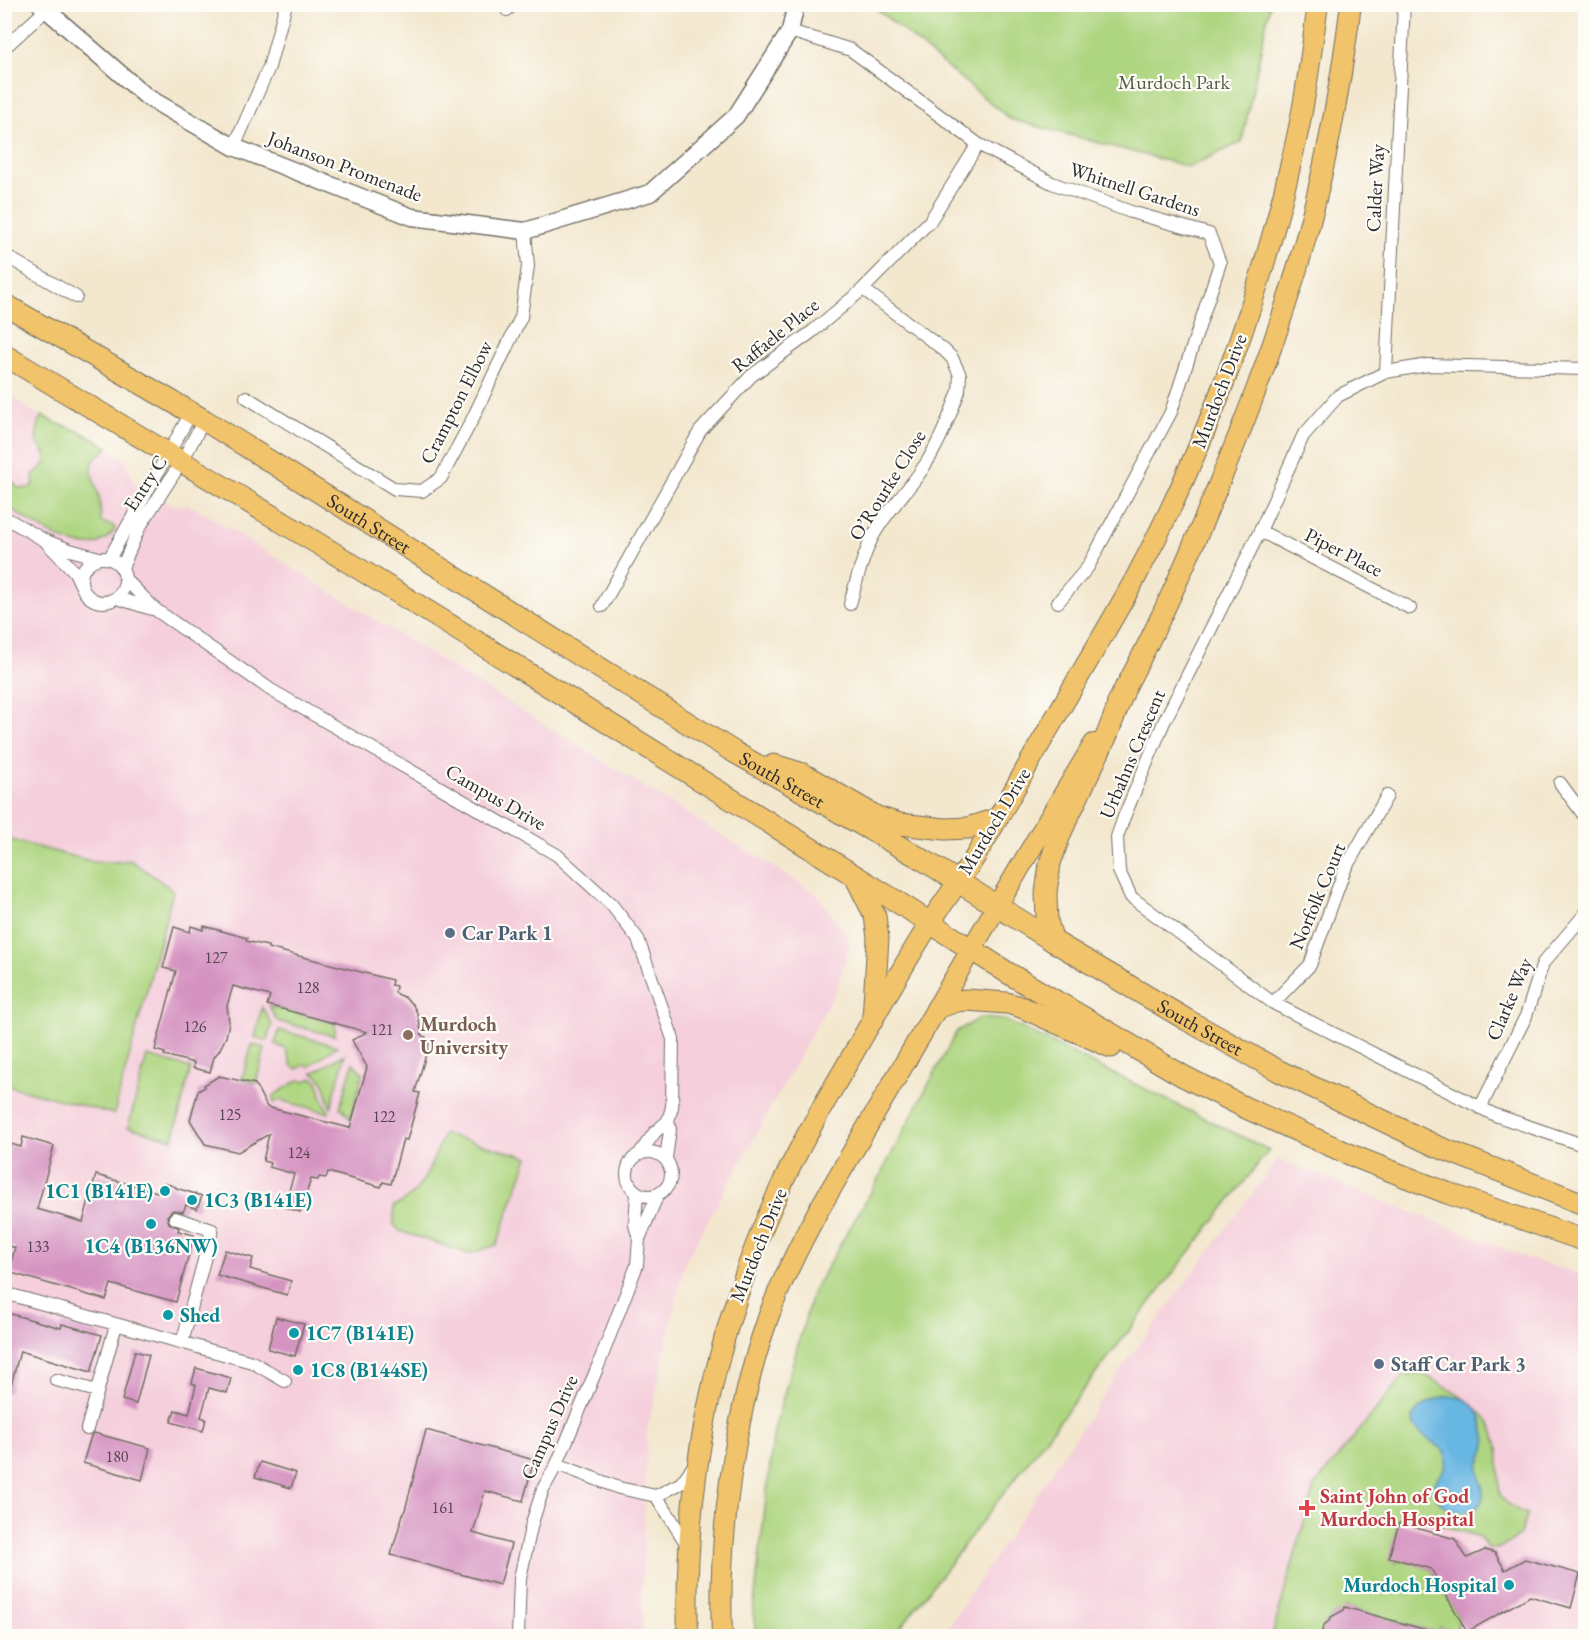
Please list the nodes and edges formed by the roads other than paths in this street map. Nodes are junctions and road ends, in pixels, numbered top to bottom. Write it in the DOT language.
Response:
graph roads {
  1 [pos="285,4"];
  2 [pos="796,4"];
  3 [pos="1318,4"];
  4 [pos="1351,4"];
  5 [pos="1404,4"];
  6 [pos="43,7"];
  7 [pos="790,31"];
  8 [pos="4,48"];
  9 [pos="978,144"];
  10 [pos="234,147"];
  11 [pos="525,231"];
  12 [pos="4,255"];
  13 [pos="863,289"];
  14 [pos="76,297"];
  15 [pos="4,304"];
  16 [pos="4,355"];
  17 [pos="1586,369"];
  18 [pos="1386,372"];
  19 [pos="246,397"];
  20 [pos="198,417"];
  21 [pos="176,457"];
  22 [pos="4,517"];
  23 [pos="1260,531"];
  24 [pos="44,540"];
  25 [pos="104,558"];
  26 [pos="124,574"];
  27 [pos="81,585"];
  28 [pos="117,598"];
  29 [pos="1058,602"];
  30 [pos="850,604"];
  31 [pos="602,606"];
  32 [pos="1410,608"];
  33 [pos="156,610"];
  34 [pos="1125,688"];
  35 [pos="734,752"];
  36 [pos="1560,783"];
  37 [pos="1387,796"];
  38 [pos="1586,818"];
  39 [pos="996,819"];
  40 [pos="855,876"];
  41 [pos="958,882"];
  42 [pos="996,906"];
  43 [pos="1586,913"];
  44 [pos="930,924"];
  45 [pos="1053,940"];
  46 [pos="972,950"];
  47 [pos="1273,1002"];
  48 [pos="937,1008"];
  49 [pos="873,1020"];
  50 [pos="1246,1108"];
  51 [pos="1480,1108"];
  52 [pos="668,1121"];
  53 [pos="1586,1146"];
  54 [pos="640,1153"];
  55 [pos="666,1158"];
  56 [pos="637,1192"];
  57 [pos="658,1194"];
  58 [pos="1586,1205"];
  59 [pos="175,1218"];
  60 [pos="639,1239"];
  61 [pos="1586,1241"];
  62 [pos="4,1293"];
  63 [pos="116,1325"];
  64 [pos="182,1343"];
  65 [pos="56,1380"];
  66 [pos="285,1381"];
  67 [pos="98,1391"];
  68 [pos="87,1429"];
  69 [pos="698,1461"];
  70 [pos="557,1464"];
  71 [pos="656,1496"];
  72 [pos="689,1548"];
  73 [pos="518,1636"];
  74 [pos="688,1636"];
  75 [pos="722,1636"];
  1 -- 10 [label="street"];
  2 -- 7 [label="street, Johanson Promenade"];
  3 -- 39 [label="main road, Murdoch Drive"];
  4 -- 34 [label="main road, Murdoch Drive"];
  5 -- 18 [label="street, Calder Way"];
  6 -- 8 [label="street"];
  6 -- 10 [label="street, Johanson Promenade"];
  7 -- 9 [label="street, Whitnell Gardens"];
  7 -- 11 [label="street, Johanson Promenade"];
  9 -- 13 [label="street, Raffaele Place"];
  9 -- 29 [label="street, Whitnell Gardens"];
  10 -- 11 [label="street, Johanson Promenade"];
  11 -- 19 [label="street, Crampton Elbow"];
  12 -- 14 [label="street"];
  13 -- 30 [label="street, O’Rourke Close"];
  13 -- 31 [label="street, Raffaele Place"];
  15 -- 20 [label="highway, South Street"];
  16 -- 21 [label="highway"];
  17 -- 18 [label="street, Urbahns Crescent"];
  18 -- 23 [label="street, Urbahns Crescent"];
  20 -- 21 [label="street, Entry C"];
  20 -- 35 [label="highway, South Street"];
  21 -- 25 [label="street, Entry C"];
  21 -- 26 [label="street, Entry C"];
  21 -- 40 [label="highway"];
  22 -- 24 [label="street, Campus Drive"];
  23 -- 32 [label="street, Piper Place"];
  23 -- 47 [label="street, Urbahns Crescent"];
  24 -- 25 [label="street, Campus Drive"];
  24 -- 27 [label="street, Campus Drive"];
  25 -- 26 [label="street, Campus Drive"];
  25 -- 27 [label="street"];
  26 -- 28 [label="street"];
  26 -- 33 [label="street, Campus Drive"];
  27 -- 28 [label="street, Campus Drive"];
  28 -- 33 [label="street, Campus Drive"];
  33 -- 52 [label="street, Campus Drive"];
  34 -- 42 [label="main road, Murdoch Drive"];
  34 -- 45 [label="highway"];
  35 -- 39 [label="highway"];
  35 -- 41 [label="highway, South Street"];
  36 -- 38 [label="street"];
  37 -- 47 [label="street, Norfolk Court"];
  39 -- 41 [label="main road, Murdoch Drive"];
  40 -- 44 [label="highway"];
  40 -- 49 [label="highway"];
  41 -- 42 [label="highway, South Street"];
  41 -- 44 [label="main road, Murdoch Drive"];
  42 -- 45 [label="highway, South Street"];
  42 -- 46 [label="main road, Murdoch Drive"];
  43 -- 51 [label="street, Clarke Way"];
  44 -- 46 [label="highway"];
  44 -- 49 [label="main road, Murdoch Drive"];
  45 -- 58 [label="highway, South Street"];
  46 -- 48 [label="main road, Murdoch Drive"];
  46 -- 50 [label="highway"];
  47 -- 51 [label="street, Urbahns Crescent"];
  48 -- 50 [label="highway"];
  48 -- 75 [label="main road, Murdoch Drive"];
  49 -- 69 [label="main road, Murdoch Drive"];
  50 -- 61 [label="highway"];
  51 -- 53 [label="street, Urbahns Crescent"];
  52 -- 54 [label="street"];
  52 -- 55 [label="street, Campus Drive"];
  54 -- 55 [label="street"];
  54 -- 56 [label="street"];
  55 -- 57 [label="street"];
  56 -- 57 [label="street"];
  56 -- 60 [label="street, Campus Drive"];
  57 -- 60 [label="street, Campus Drive"];
  59 -- 64 [label="street"];
  60 -- 70 [label="street, Campus Drive"];
  62 -- 63 [label="street"];
  63 -- 64 [label="street"];
  63 -- 67 [label="street"];
  64 -- 66 [label="street"];
  65 -- 67 [label="street"];
  67 -- 68 [label="street"];
  69 -- 71 [label="street"];
  69 -- 72 [label="main road, Murdoch Drive"];
  70 -- 71 [label="street"];
  70 -- 73 [label="street, Campus Drive"];
  71 -- 72 [label="street"];
  72 -- 74 [label="main road, Murdoch Drive"];
}
